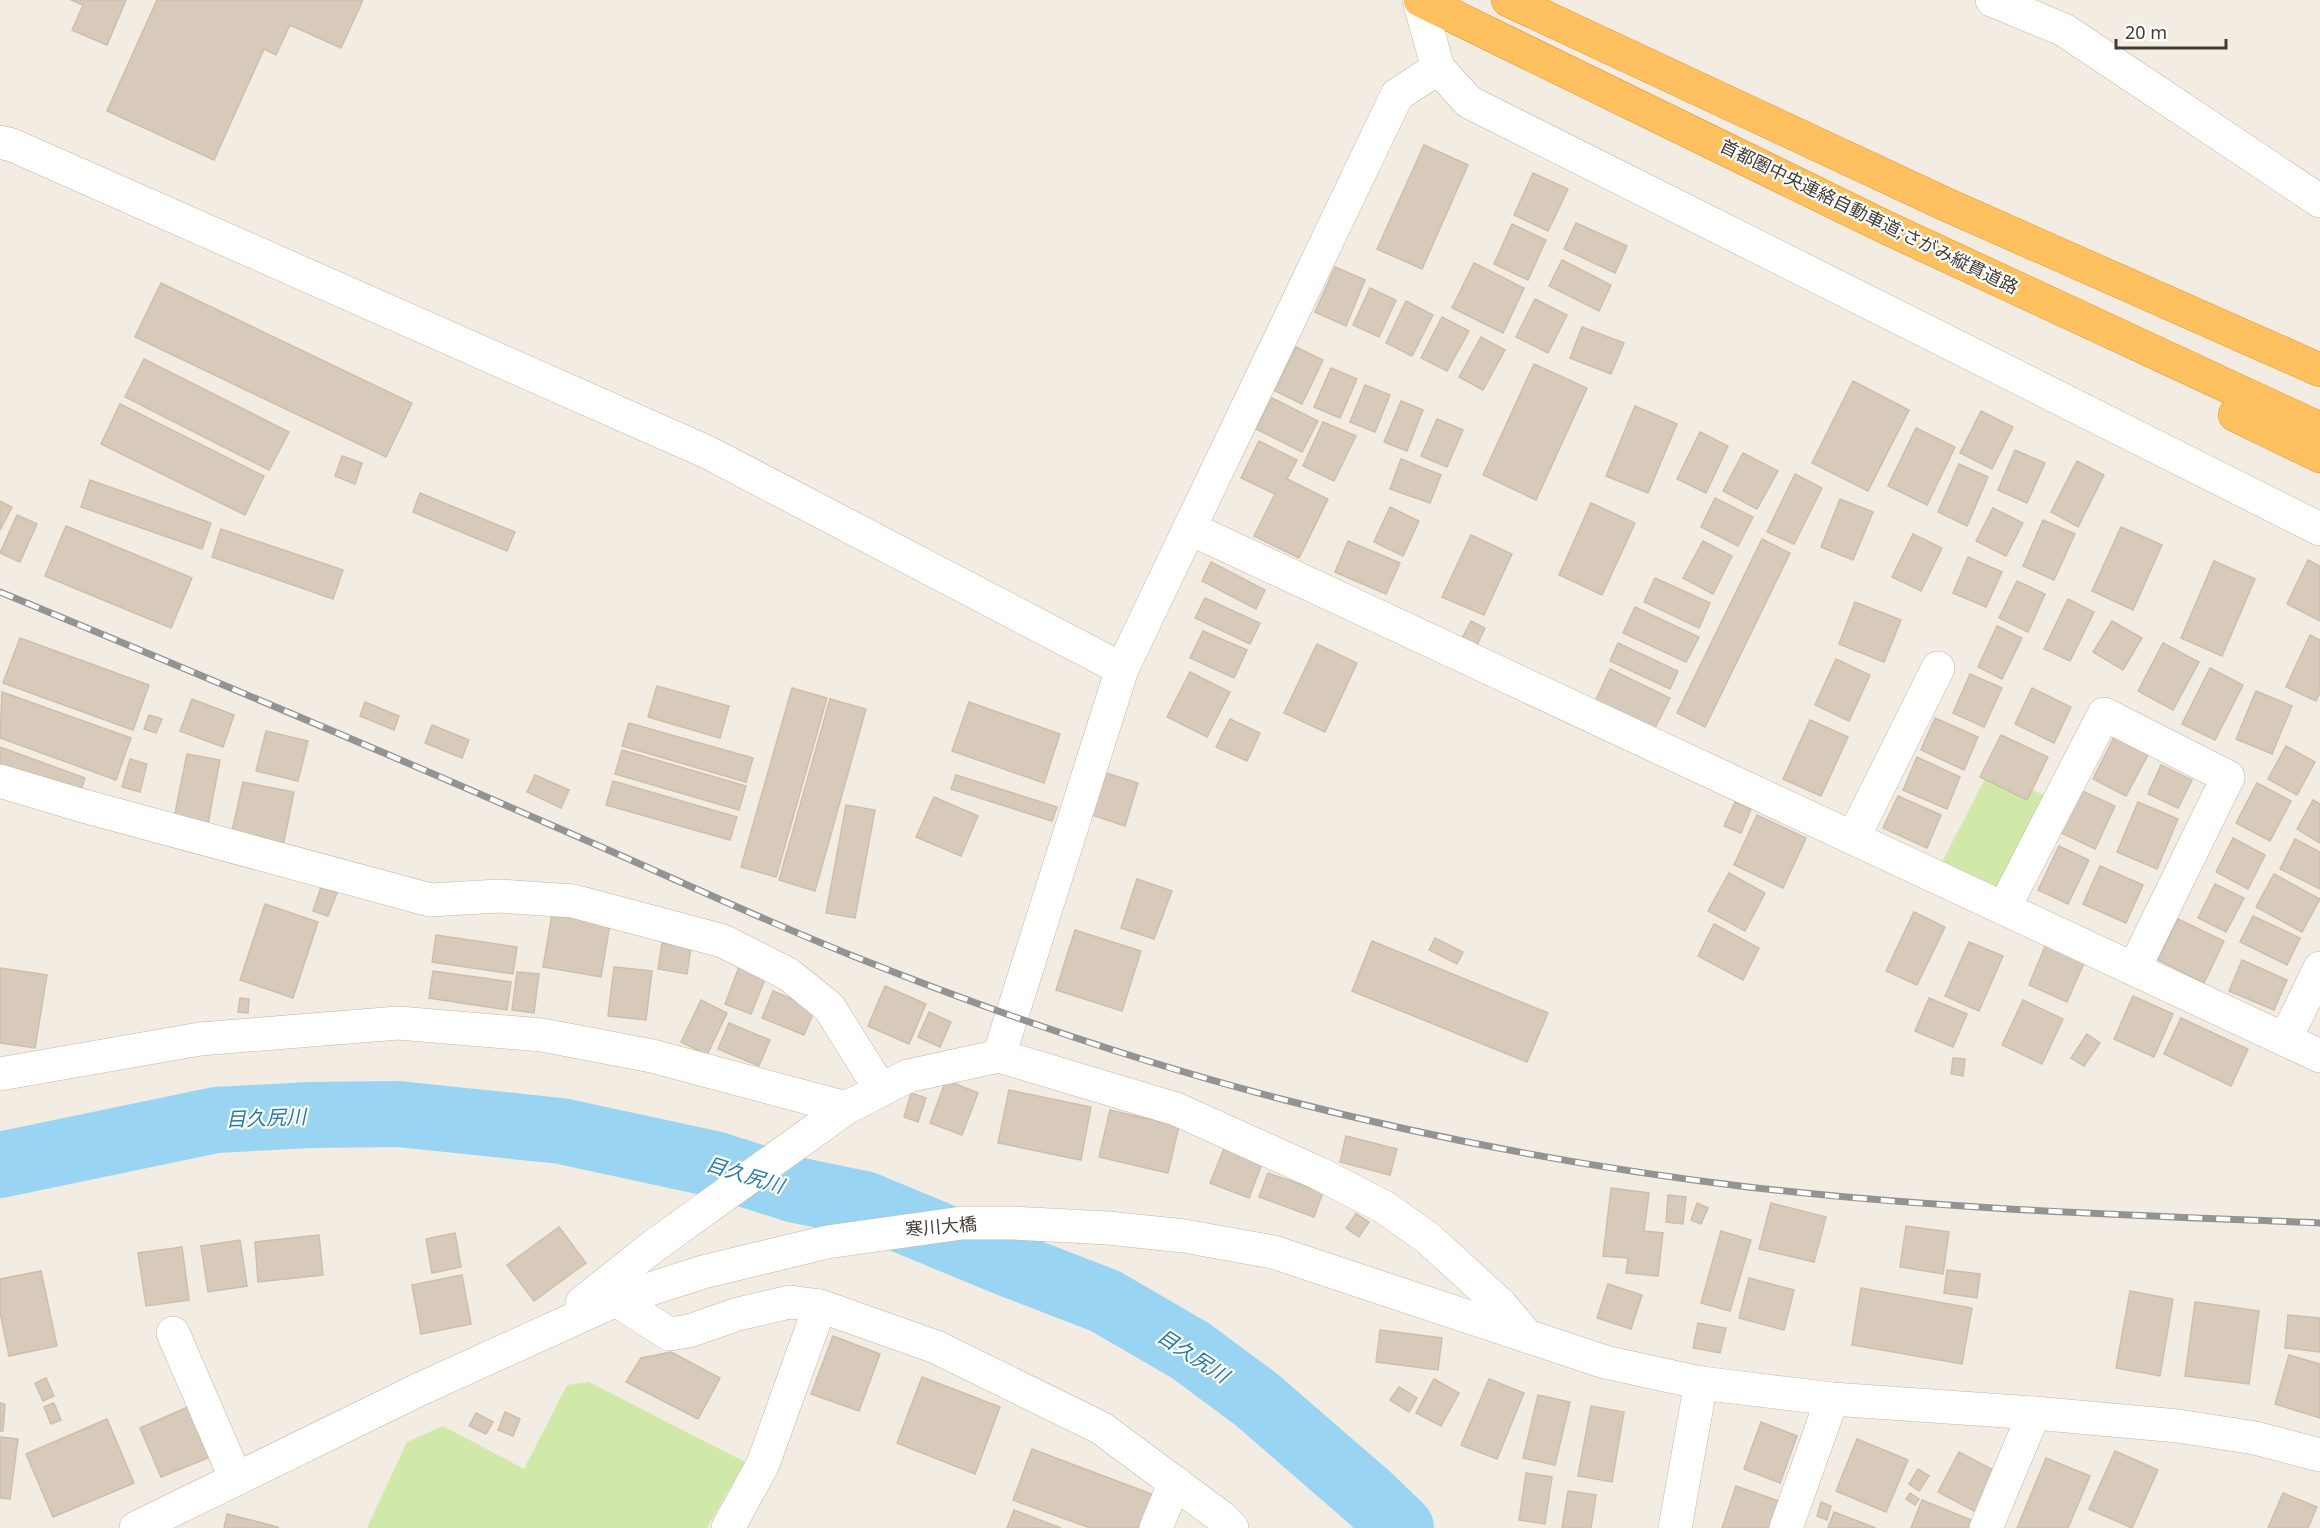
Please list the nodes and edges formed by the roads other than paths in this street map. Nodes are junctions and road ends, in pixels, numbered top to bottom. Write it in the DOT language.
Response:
graph roads {
  1 [pos="1420,0"];
  2 [pos="1508,0"];
  3 [pos="1992,0"];
  4 [pos="1438,68"];
  5 [pos="0,142"];
  6 [pos="2320,201"];
  7 [pos="1885,226"];
  8 [pos="2253,341"];
  9 [pos="2320,362"];
  10 [pos="2320,370"];
  11 [pos="2320,429"];
  12 [pos="2320,456"];
  13 [pos="1189,528"];
  14 [pos="2320,529"];
  15 [pos="1938,668"];
  16 [pos="1122,669"];
  17 [pos="0,781"];
  18 [pos="1852,838"];
  19 [pos="2004,908"];
  20 [pos="2320,968"];
  21 [pos="2134,969"];
  22 [pos="2285,1040"];
  23 [pos="999,1056"];
  24 [pos="2320,1056"];
  25 [pos="0,1074"];
  26 [pos="881,1090"];
  27 [pos="840,1112"];
  28 [pos="616,1300"];
  29 [pos="820,1306"];
  30 [pos="546,1332"];
  31 [pos="172,1333"];
  32 [pos="1527,1336"];
  33 [pos="1701,1383"];
  34 [pos="1832,1399"];
  35 [pos="2034,1413"];
  36 [pos="2320,1455"];
  37 [pos="236,1479"];
  38 [pos="1175,1482"];
  39 [pos="136,1528"];
  40 [pos="728,1528"];
  41 [pos="1156,1528"];
  42 [pos="1232,1528"];
  43 [pos="1676,1528"];
  44 [pos="1786,1528"];
  45 [pos="1986,1528"];
  1 -- 4 [label="street"];
  1 -- 7 [label="highway, 首都圏中央連絡自動車道;さがみ縦貫道路"];
  2 -- 8 [label="highway"];
  3 -- 6 [label="street"];
  4 -- 13 [label="street"];
  4 -- 14 [label="street"];
  5 -- 16 [label="street"];
  7 -- 11 [label="highway, 首都圏中央連絡自動車道;さがみ縦貫道路"];
  7 -- 12 [label="highway"];
  8 -- 9 [label="highway"];
  8 -- 10 [label="highway"];
  13 -- 16 [label="street"];
  13 -- 18 [label="street"];
  15 -- 18 [label="street"];
  16 -- 23 [label="street"];
  17 -- 26 [label="street"];
  18 -- 19 [label="street"];
  19 -- 21 [label="street"];
  19 -- 21 [label="street"];
  20 -- 22 [label="street"];
  21 -- 22 [label="street"];
  22 -- 24 [label="street"];
  23 -- 26 [label="street"];
  23 -- 32 [label="street"];
  25 -- 27 [label="street"];
  26 -- 27 [label="street"];
  27 -- 30 [label="street"];
  28 -- 29 [label="street"];
  28 -- 30 [label="street, 寒川大橋"];
  28 -- 32 [label="street, 寒川大橋"];
  29 -- 38 [label="street"];
  29 -- 40 [label="street"];
  30 -- 37 [label="street"];
  31 -- 37 [label="street"];
  32 -- 33 [label="street, 寒川大橋"];
  33 -- 34 [label="street, 寒川大橋"];
  33 -- 43 [label="street"];
  34 -- 35 [label="street, 寒川大橋"];
  34 -- 44 [label="street"];
  35 -- 36 [label="street, 寒川大橋"];
  35 -- 45 [label="street"];
  37 -- 39 [label="street"];
  38 -- 41 [label="street"];
  38 -- 42 [label="street"];
}
